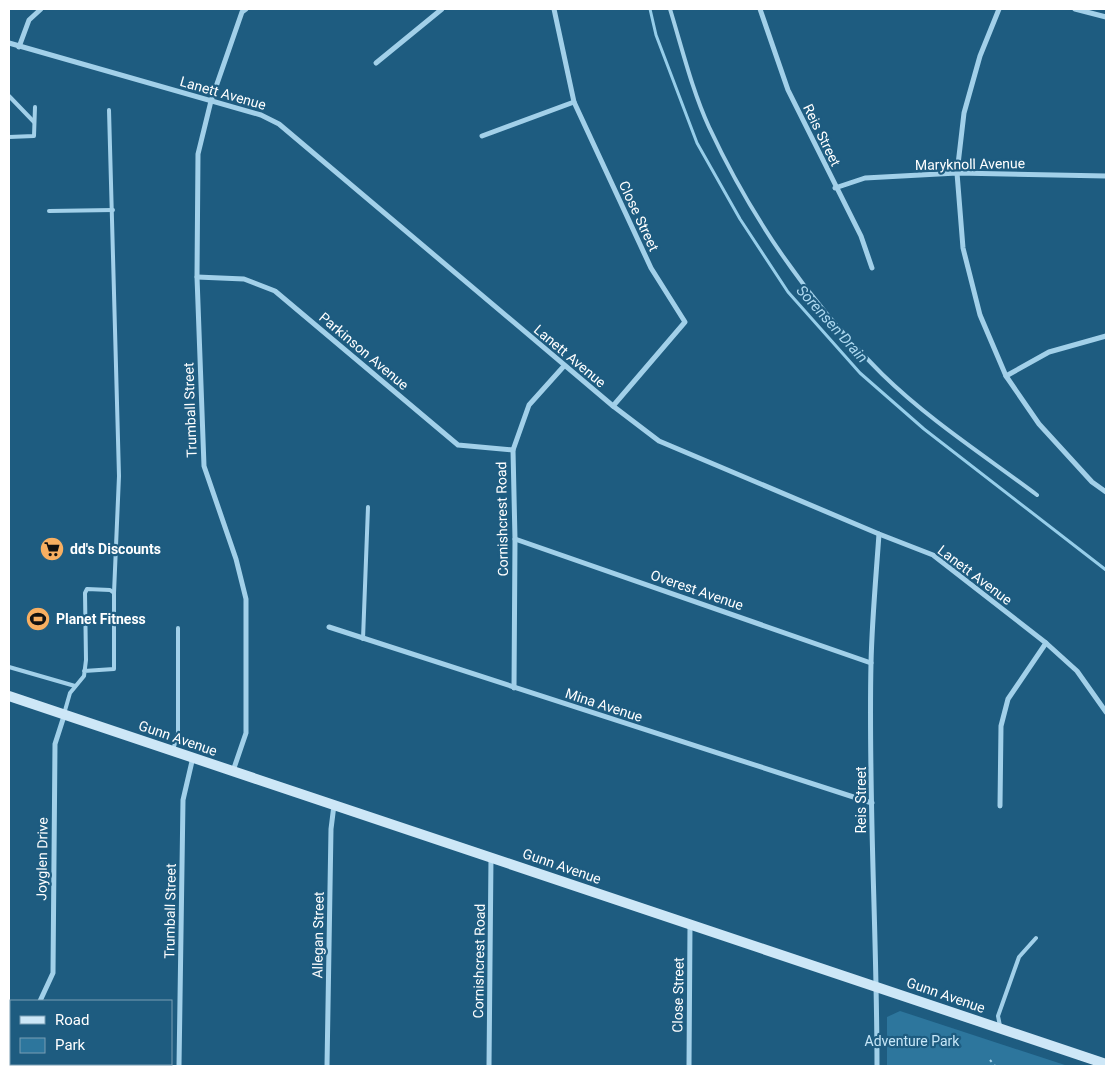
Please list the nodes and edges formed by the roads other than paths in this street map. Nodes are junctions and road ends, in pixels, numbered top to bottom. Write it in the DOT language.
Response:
graph roads {
  1 [pos="41,9"];
  2 [pos="246,9"];
  3 [pos="442,9"];
  4 [pos="554,9"];
  5 [pos="670,9"];
  6 [pos="760,9"];
  7 [pos="999,9"];
  8 [pos="1075,9"];
  9 [pos="1106,17"];
  10 [pos="9,43"];
  11 [pos="19,47"];
  12 [pos="376,63"];
  13 [pos="9,96"];
  14 [pos="211,101"];
  15 [pos="574,102"];
  16 [pos="35,107"];
  17 [pos="109,110"];
  18 [pos="34,122"];
  19 [pos="482,136"];
  20 [pos="9,137"];
  21 [pos="957,173"];
  22 [pos="1106,176"];
  23 [pos="835,188"];
  24 [pos="113,210"];
  25 [pos="49,211"];
  26 [pos="872,268"];
  27 [pos="196,277"];
  28 [pos="1106,336"];
  29 [pos="564,366"];
  30 [pos="1006,376"];
  31 [pos="613,406"];
  32 [pos="512,450"];
  33 [pos="1106,492"];
  34 [pos="1037,495"];
  35 [pos="368,507"];
  36 [pos="879,534"];
  37 [pos="515,539"];
  38 [pos="114,593"];
  39 [pos="329,627"];
  40 [pos="178,628"];
  41 [pos="363,639"];
  42 [pos="1046,643"];
  43 [pos="871,663"];
  44 [pos="9,667"];
  45 [pos="84,671"];
  46 [pos="76,686"];
  47 [pos="514,688"];
  48 [pos="9,696"];
  49 [pos="1106,712"];
  50 [pos="64,716"];
  51 [pos="173,750"];
  52 [pos="193,757"];
  53 [pos="233,771"];
  54 [pos="872,803"];
  55 [pos="334,805"];
  56 [pos="1000,806"];
  57 [pos="491,857"];
  58 [pos="690,924"];
  59 [pos="1036,938"];
  60 [pos="877,986"];
  61 [pos="40,1000"];
  62 [pos="1001,1028"];
  63 [pos="1106,1064"];
  64 [pos="179,1066"];
  65 [pos="328,1066"];
  66 [pos="489,1066"];
  67 [pos="689,1066"];
  68 [pos="877,1066"];
  1 -- 11 [label="street"];
  2 -- 14 [label="street, Trumball Street"];
  3 -- 12 [label="street"];
  4 -- 15 [label="street, Close Street"];
  5 -- 34 [label="lane"];
  6 -- 23 [label="street, Reis Street"];
  7 -- 21 [label="street"];
  8 -- 9 [label="street"];
  10 -- 11 [label="street, Lanett Avenue"];
  11 -- 14 [label="street, Lanett Avenue"];
  13 -- 18 [label="lane"];
  14 -- 27 [label="street, Trumball Street"];
  14 -- 29 [label="street, Lanett Avenue"];
  15 -- 19 [label="street"];
  15 -- 31 [label="street, Close Street"];
  16 -- 18 [label="lane"];
  17 -- 24 [label="lane"];
  18 -- 20 [label="lane"];
  21 -- 22 [label="street, Maryknoll Avenue"];
  21 -- 23 [label="street, Maryknoll Avenue"];
  21 -- 30 [label="street"];
  23 -- 26 [label="street, Reis Street"];
  24 -- 25 [label="lane"];
  24 -- 38 [label="lane"];
  27 -- 32 [label="street, Parkinson Avenue"];
  27 -- 53 [label="street, Trumball Street"];
  28 -- 30 [label="street"];
  29 -- 31 [label="street, Lanett Avenue"];
  29 -- 32 [label="street, Cornishcrest Road"];
  30 -- 33 [label="street"];
  31 -- 36 [label="street, Lanett Avenue"];
  32 -- 37 [label="street, Cornishcrest Road"];
  35 -- 41 [label="lane"];
  36 -- 42 [label="street, Lanett Avenue"];
  36 -- 43 [label="street, Reis Street"];
  37 -- 43 [label="street, Overest Avenue"];
  37 -- 47 [label="street, Cornishcrest Road"];
  38 -- 45 [label="lane"];
  38 -- 45 [label="lane"];
  39 -- 41 [label="street, Mina Avenue"];
  40 -- 51 [label="lane"];
  41 -- 47 [label="street, Mina Avenue"];
  42 -- 49 [label="street, Lanett Avenue"];
  42 -- 56 [label="street"];
  43 -- 54 [label="street, Reis Street"];
  44 -- 46 [label="lane"];
  45 -- 46 [label="lane"];
  46 -- 50 [label="lane"];
  47 -- 54 [label="street, Mina Avenue"];
  48 -- 50 [label="street, Gunn Avenue"];
  50 -- 51 [label="street, Gunn Avenue"];
  50 -- 61 [label="street, Joyglen Drive"];
  51 -- 52 [label="street, Gunn Avenue"];
  52 -- 53 [label="street, Gunn Avenue"];
  52 -- 64 [label="street, Trumball Street"];
  53 -- 55 [label="street, Gunn Avenue"];
  54 -- 60 [label="street, Reis Street"];
  55 -- 57 [label="street, Gunn Avenue"];
  55 -- 65 [label="street, Allegan Street"];
  57 -- 58 [label="street, Gunn Avenue"];
  57 -- 66 [label="street, Cornishcrest Road"];
  58 -- 60 [label="street, Gunn Avenue"];
  58 -- 67 [label="street, Close Street"];
  59 -- 62 [label="lane"];
  60 -- 62 [label="street, Gunn Avenue"];
  60 -- 68 [label="street, Reis Street"];
  62 -- 63 [label="street, Gunn Avenue"];
}
